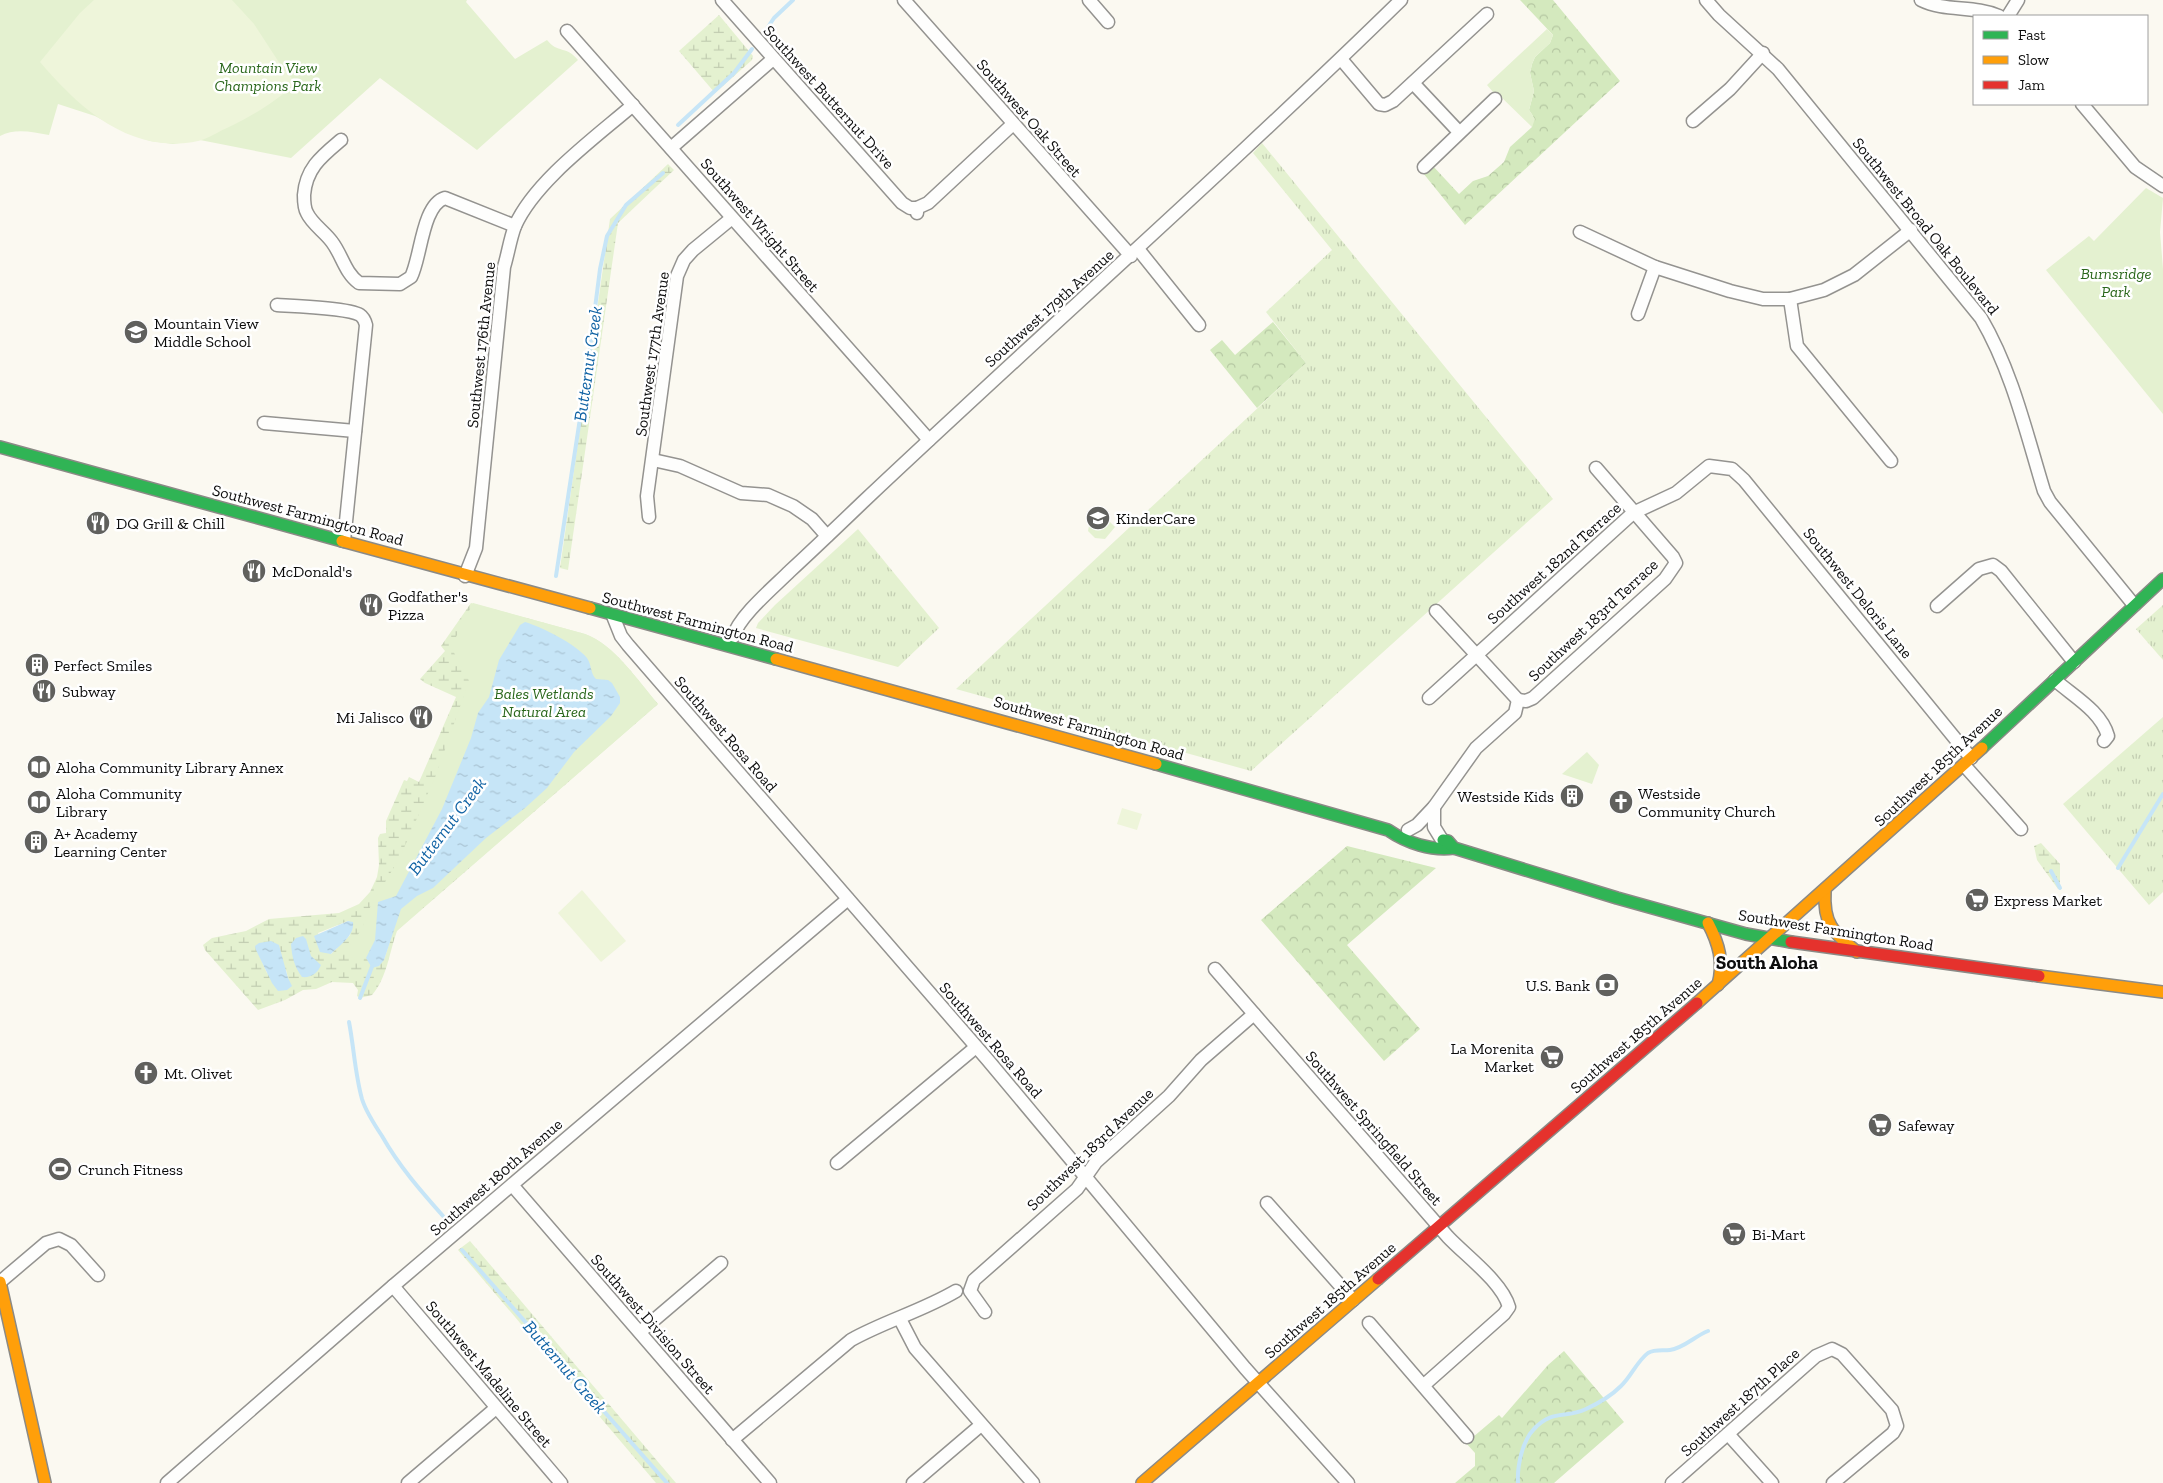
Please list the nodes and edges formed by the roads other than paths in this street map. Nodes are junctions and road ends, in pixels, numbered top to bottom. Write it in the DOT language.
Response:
graph roads {
  1 [pos="722,0"];
  2 [pos="904,0"];
  3 [pos="1089,0"];
  4 [pos="1401,0"];
  5 [pos="1706,0"];
  6 [pos="1921,0"];
  7 [pos="2018,0"];
  8 [pos="1487,14"];
  9 [pos="1996,15"];
  10 [pos="2009,15"];
  11 [pos="1108,22"];
  12 [pos="567,31"];
  13 [pos="1763,53"];
  14 [pos="773,59"];
  15 [pos="1340,59"];
  16 [pos="1412,84"];
  17 [pos="1495,99"];
  18 [pos="633,105"];
  19 [pos="2083,105"];
  20 [pos="1693,121"];
  21 [pos="1013,124"];
  22 [pos="1460,132"];
  23 [pos="341,140"];
  24 [pos="671,148"];
  25 [pos="1424,167"];
  26 [pos="2163,186"];
  27 [pos="732,218"];
  28 [pos="515,226"];
  29 [pos="1911,230"];
  30 [pos="1580,232"];
  31 [pos="1134,252"];
  32 [pos="1655,266"];
  33 [pos="1790,299"];
  34 [pos="277,305"];
  35 [pos="1638,314"];
  36 [pos="1199,324"];
  37 [pos="264,423"];
  38 [pos="355,432"];
  39 [pos="929,440"];
  40 [pos="0,447"];
  41 [pos="653,460"];
  42 [pos="1891,461"];
  43 [pos="1709,466"];
  44 [pos="1596,468"];
  45 [pos="1634,513"];
  46 [pos="649,517"];
  47 [pos="827,536"];
  48 [pos="344,541"];
  49 [pos="465,576"];
  50 [pos="2163,579"];
  51 [pos="2134,605"];
  52 [pos="1937,606"];
  53 [pos="1436,611"];
  54 [pos="613,616"];
  55 [pos="732,642"];
  56 [pos="1476,655"];
  57 [pos="2074,662"];
  58 [pos="2055,680"];
  59 [pos="1429,698"];
  60 [pos="1518,700"];
  61 [pos="2104,741"];
  62 [pos="1967,761"];
  63 [pos="1434,808"];
  64 [pos="2021,829"];
  65 [pos="1388,830"];
  66 [pos="1408,830"];
  67 [pos="1442,840"];
  68 [pos="1454,848"];
  69 [pos="1825,891"];
  70 [pos="848,899"];
  71 [pos="1708,923"];
  72 [pos="1771,939"];
  73 [pos="1857,952"];
  74 [pos="1215,969"];
  75 [pos="1718,985"];
  76 [pos="2163,992"];
  77 [pos="1254,1014"];
  78 [pos="976,1047"];
  79 [pos="838,1163"];
  80 [pos="1086,1176"];
  81 [pos="512,1185"];
  82 [pos="1268,1203"];
  83 [pos="1438,1226"];
  84 [pos="721,1263"];
  85 [pos="98,1276"];
  86 [pos="0,1282"];
  87 [pos="393,1286"];
  88 [pos="956,1291"];
  89 [pos="1353,1300"];
  90 [pos="985,1312"];
  91 [pos="900,1319"];
  92 [pos="1369,1323"];
  93 [pos="640,1332"];
  94 [pos="1259,1384"];
  95 [pos="1424,1385"];
  96 [pos="496,1408"];
  97 [pos="981,1425"];
  98 [pos="1728,1434"];
  99 [pos="1467,1437"];
  100 [pos="732,1440"];
  101 [pos="45,1483"];
  102 [pos="168,1483"];
  103 [pos="408,1483"];
  104 [pos="561,1483"];
  105 [pos="770,1483"];
  106 [pos="913,1483"];
  107 [pos="1033,1483"];
  108 [pos="1142,1483"];
  109 [pos="1348,1483"];
  110 [pos="1672,1483"];
  111 [pos="1772,1483"];
  112 [pos="1833,1483"];
  1 -- 14 [label="street, Southwest Butternut Drive"];
  2 -- 21 [label="street, Southwest Oak Street"];
  3 -- 11 [label="street"];
  4 -- 15 [label="street, Southwest 179th Avenue"];
  5 -- 13 [label="street, Southwest Broad Oak Boulevard"];
  6 -- 9 [label="street"];
  7 -- 10 [label="street"];
  8 -- 16 [label="street"];
  12 -- 18 [label="street, Southwest Wright Street"];
  13 -- 20 [label="street"];
  13 -- 29 [label="street, Southwest Broad Oak Boulevard"];
  14 -- 21 [label="street, Southwest Butternut Drive"];
  14 -- 24 [label="street"];
  15 -- 16 [label="street"];
  15 -- 31 [label="street, Southwest 179th Avenue"];
  16 -- 22 [label="street"];
  17 -- 22 [label="street"];
  18 -- 24 [label="street, Southwest Wright Street"];
  18 -- 28 [label="street, Southwest 176th Avenue"];
  19 -- 26 [label="street"];
  21 -- 31 [label="street, Southwest Oak Street"];
  22 -- 25 [label="street"];
  23 -- 28 [label="street"];
  24 -- 27 [label="street, Southwest Wright Street"];
  27 -- 39 [label="street, Southwest Wright Street"];
  27 -- 41 [label="street, Southwest 177th Avenue"];
  28 -- 49 [label="street, Southwest 176th Avenue"];
  29 -- 33 [label="street"];
  29 -- 51 [label="street, Southwest Broad Oak Boulevard"];
  30 -- 32 [label="street"];
  31 -- 36 [label="street, Southwest Oak Street"];
  31 -- 39 [label="street, Southwest 179th Avenue"];
  32 -- 33 [label="street"];
  32 -- 35 [label="street"];
  33 -- 42 [label="street"];
  34 -- 38 [label="street"];
  37 -- 38 [label="street"];
  38 -- 48 [label="street"];
  39 -- 47 [label="street, Southwest 179th Avenue"];
  40 -- 48 [label="main road, Southwest Farmington Road"];
  41 -- 46 [label="street, Southwest 177th Avenue"];
  41 -- 47 [label="street"];
  43 -- 45 [label="street, Southwest 182nd Terrace"];
  43 -- 62 [label="street, Southwest Deloris Lane"];
  44 -- 45 [label="street"];
  45 -- 56 [label="street, Southwest 182nd Terrace"];
  45 -- 60 [label="street, Southwest 183rd Terrace"];
  47 -- 55 [label="street, Southwest 179th Avenue"];
  48 -- 49 [label="main road, Southwest Farmington Road"];
  49 -- 54 [label="main road, Southwest Farmington Road"];
  50 -- 51 [label="main road, Southwest 185th Avenue"];
  51 -- 57 [label="main road, Southwest 185th Avenue"];
  52 -- 57 [label="street"];
  53 -- 56 [label="street"];
  54 -- 55 [label="main road, Southwest Farmington Road"];
  54 -- 70 [label="street, Southwest Rosa Road"];
  55 -- 65 [label="main road, Southwest Farmington Road"];
  56 -- 59 [label="street, Southwest 182nd Terrace"];
  56 -- 60 [label="street"];
  57 -- 58 [label="main road, Southwest 185th Avenue"];
  58 -- 61 [label="street"];
  58 -- 62 [label="main road, Southwest 185th Avenue"];
  60 -- 63 [label="street, Southwest 183rd Terrace"];
  62 -- 64 [label="street, Southwest Deloris Lane"];
  62 -- 69 [label="main road, Southwest 185th Avenue"];
  63 -- 66 [label="street, Southwest 183rd Terrace"];
  63 -- 67 [label="street"];
  65 -- 66 [label="main road, Southwest Farmington Road"];
  65 -- 68 [label="main road, Southwest Farmington Road"];
  66 -- 67 [label="main road, Southwest Farmington Road"];
  67 -- 68 [label="main road, Southwest Farmington Road"];
  68 -- 71 [label="main road, Southwest Farmington Road"];
  69 -- 72 [label="main road, Southwest 185th Avenue"];
  69 -- 73 [label="main road"];
  70 -- 78 [label="street, Southwest Rosa Road"];
  70 -- 81 [label="street, Southwest 180th Avenue"];
  71 -- 72 [label="main road, Southwest Farmington Road"];
  71 -- 75 [label="main road"];
  72 -- 73 [label="main road, Southwest Farmington Road"];
  72 -- 75 [label="main road, Southwest 185th Avenue"];
  73 -- 76 [label="main road, Southwest Farmington Road"];
  74 -- 77 [label="street, Southwest Springfield Street"];
  75 -- 83 [label="main road, Southwest 185th Avenue"];
  77 -- 80 [label="street, Southwest 183rd Avenue"];
  77 -- 83 [label="street, Southwest Springfield Street"];
  78 -- 79 [label="street"];
  78 -- 80 [label="street, Southwest Rosa Road"];
  80 -- 90 [label="street, Southwest 183rd Avenue"];
  80 -- 94 [label="street, Southwest Rosa Road"];
  81 -- 87 [label="street, Southwest 180th Avenue"];
  81 -- 93 [label="street, Southwest Division Street"];
  82 -- 89 [label="street"];
  83 -- 89 [label="main road, Southwest 185th Avenue"];
  83 -- 95 [label="street, Southwest Springfield Street"];
  84 -- 93 [label="street"];
  85 -- 86 [label="street"];
  86 -- 101 [label="main road"];
  87 -- 96 [label="street, Southwest Madeline Street"];
  87 -- 102 [label="street, Southwest 180th Avenue"];
  88 -- 91 [label="street"];
  89 -- 94 [label="main road, Southwest 185th Avenue"];
  91 -- 97 [label="street"];
  91 -- 100 [label="street"];
  92 -- 95 [label="street"];
  93 -- 100 [label="street, Southwest Division Street"];
  94 -- 108 [label="main road, Southwest 185th Avenue"];
  94 -- 109 [label="street, Southwest Rosa Road"];
  95 -- 99 [label="street"];
  96 -- 103 [label="street"];
  96 -- 104 [label="street, Southwest Madeline Street"];
  97 -- 106 [label="street"];
  97 -- 107 [label="street"];
  98 -- 110 [label="street, Southwest 187th Place"];
  98 -- 111 [label="street"];
  98 -- 112 [label="street, Southwest 187th Place"];
  100 -- 105 [label="street, Southwest Division Street"];
}
